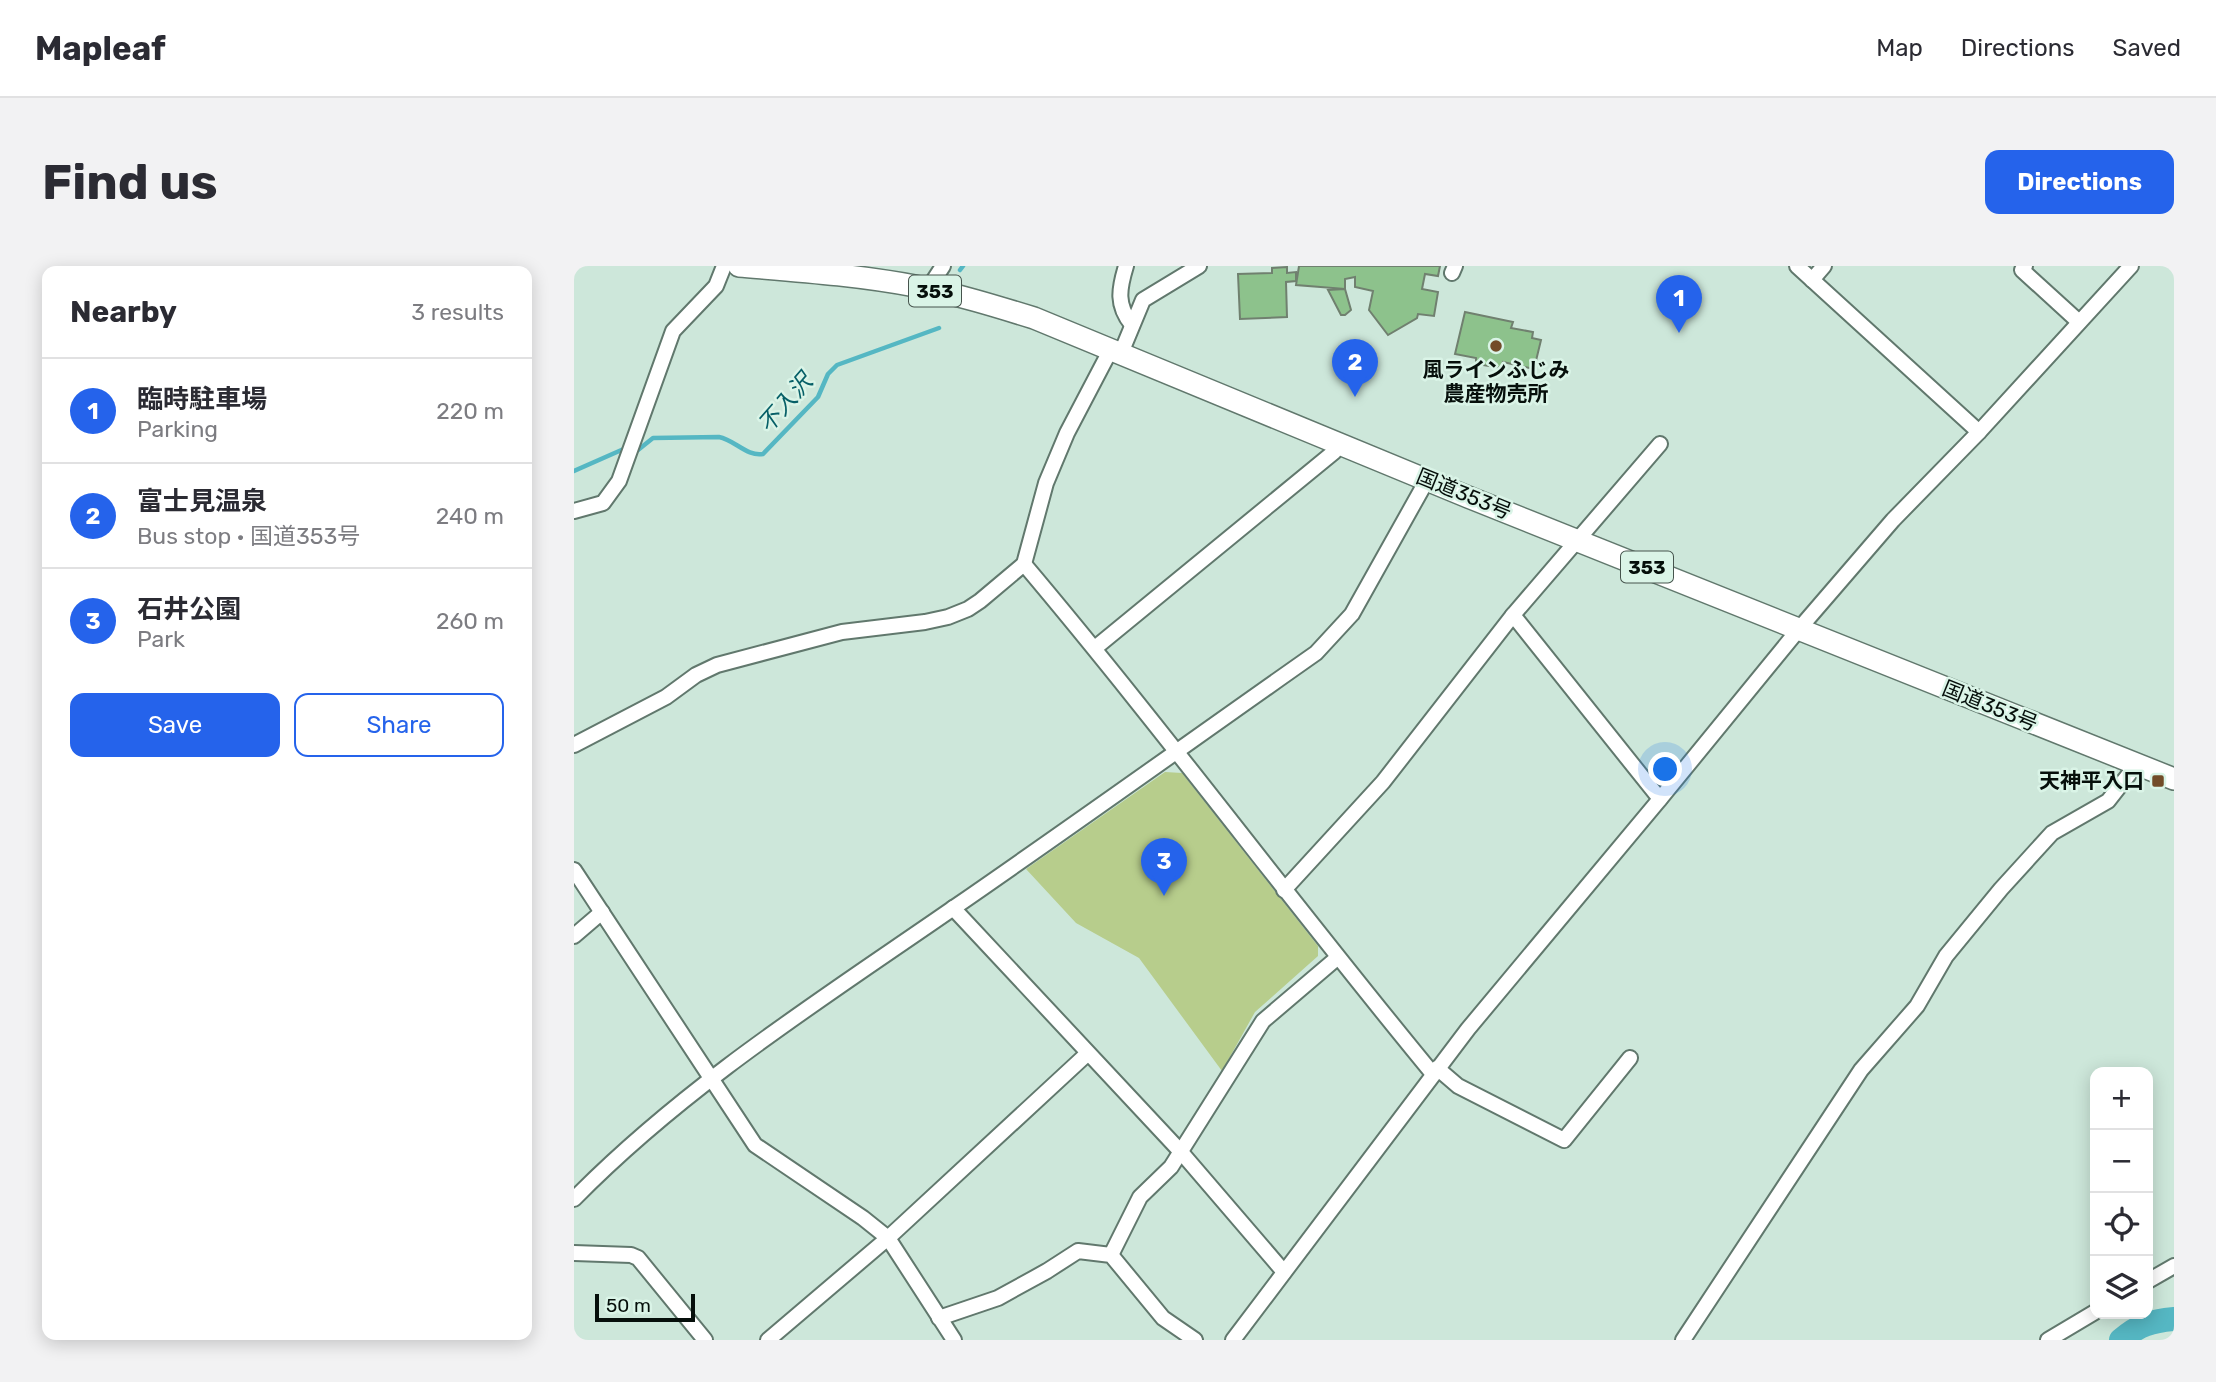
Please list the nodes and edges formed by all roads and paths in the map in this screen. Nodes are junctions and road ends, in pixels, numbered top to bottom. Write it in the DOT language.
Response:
graph roads {
  1 [pos="724,266"];
  2 [pos="739,266"];
  3 [pos="943,266"];
  4 [pos="1126,266"];
  5 [pos="1199,266"];
  6 [pos="1797,266"];
  7 [pos="1824,266"];
  8 [pos="2025,266"];
  9 [pos="2131,266"];
  10 [pos="1812,279"];
  11 [pos="928,289"];
  12 [pos="2079,322"];
  13 [pos="1132,325"];
  14 [pos="1116,351"];
  15 [pos="1979,432"];
  16 [pos="1339,444"];
  17 [pos="1660,444"];
  18 [pos="1427,480"];
  19 [pos="574,511"];
  20 [pos="1577,539"];
  21 [pos="1024,564"];
  22 [pos="1513,615"];
  23 [pos="1799,629"];
  24 [pos="1095,648"];
  25 [pos="574,745"];
  26 [pos="1176,752"];
  27 [pos="2137,764"];
  28 [pos="2174,779"];
  29 [pos="1660,799"];
  30 [pos="574,870"];
  31 [pos="1284,890"];
  32 [pos="953,908"];
  33 [pos="602,912"];
  34 [pos="574,936"];
  35 [pos="1337,958"];
  36 [pos="1087,1054"];
  37 [pos="1630,1058"];
  38 [pos="1435,1071"];
  39 [pos="711,1079"];
  40 [pos="1181,1152"];
  41 [pos="574,1199"];
  42 [pos="888,1238"];
  43 [pos="574,1253"];
  44 [pos="1111,1255"];
  45 [pos="2174,1266"];
  46 [pos="1284,1272"];
  47 [pos="2153,1278"];
  48 [pos="2090,1315"];
  49 [pos="939,1318"];
  50 [pos="705,1340"];
  51 [pos="768,1340"];
  52 [pos="954,1340"];
  53 [pos="1195,1340"];
  54 [pos="1233,1340"];
  55 [pos="1683,1340"];
  56 [pos="2048,1340"];
  1 -- 19 [label="street"];
  2 -- 11 [label="highway, 国道353号 / 353"];
  3 -- 11 [label="street"];
  4 -- 13 [label="street"];
  5 -- 13 [label="street"];
  6 -- 10 [label="street"];
  7 -- 10 [label="street"];
  8 -- 12 [label="street"];
  9 -- 12 [label="street"];
  10 -- 15 [label="street"];
  11 -- 14 [label="highway, 国道353号 / 353"];
  12 -- 15 [label="street"];
  13 -- 14 [label="street"];
  14 -- 16 [label="highway, 国道353号 / 353"];
  14 -- 21 [label="street"];
  15 -- 23 [label="street"];
  16 -- 18 [label="highway, 国道353号 / 353"];
  16 -- 24 [label="street"];
  17 -- 20 [label="street"];
  18 -- 20 [label="highway, 国道353号 / 353"];
  18 -- 26 [label="street"];
  20 -- 22 [label="street"];
  20 -- 23 [label="highway, 国道353号 / 353"];
  21 -- 24 [label="street"];
  21 -- 25 [label="street"];
  22 -- 29 [label="street"];
  22 -- 31 [label="street"];
  23 -- 27 [label="highway, 国道353号 / 353"];
  23 -- 29 [label="street"];
  24 -- 26 [label="street"];
  26 -- 31 [label="street"];
  26 -- 32 [label="street"];
  27 -- 28 [label="highway, 国道353号 / 353"];
  27 -- 55 [label="street"];
  29 -- 38 [label="street"];
  30 -- 33 [label="street"];
  31 -- 35 [label="street"];
  32 -- 36 [label="street"];
  32 -- 39 [label="street"];
  33 -- 34 [label="street"];
  33 -- 39 [label="street"];
  35 -- 38 [label="street"];
  35 -- 40 [label="street"];
  36 -- 40 [label="street"];
  36 -- 42 [label="street"];
  37 -- 38 [label="street"];
  38 -- 46 [label="street"];
  39 -- 41 [label="street"];
  39 -- 42 [label="street"];
  40 -- 44 [label="street"];
  40 -- 46 [label="street"];
  42 -- 49 [label="street"];
  42 -- 51 [label="street"];
  43 -- 50 [label="street"];
  44 -- 49 [label="street"];
  44 -- 53 [label="street"];
  45 -- 47 [label="street"];
  46 -- 54 [label="street"];
  48 -- 56 [label="street"];
  49 -- 52 [label="street"];
}
